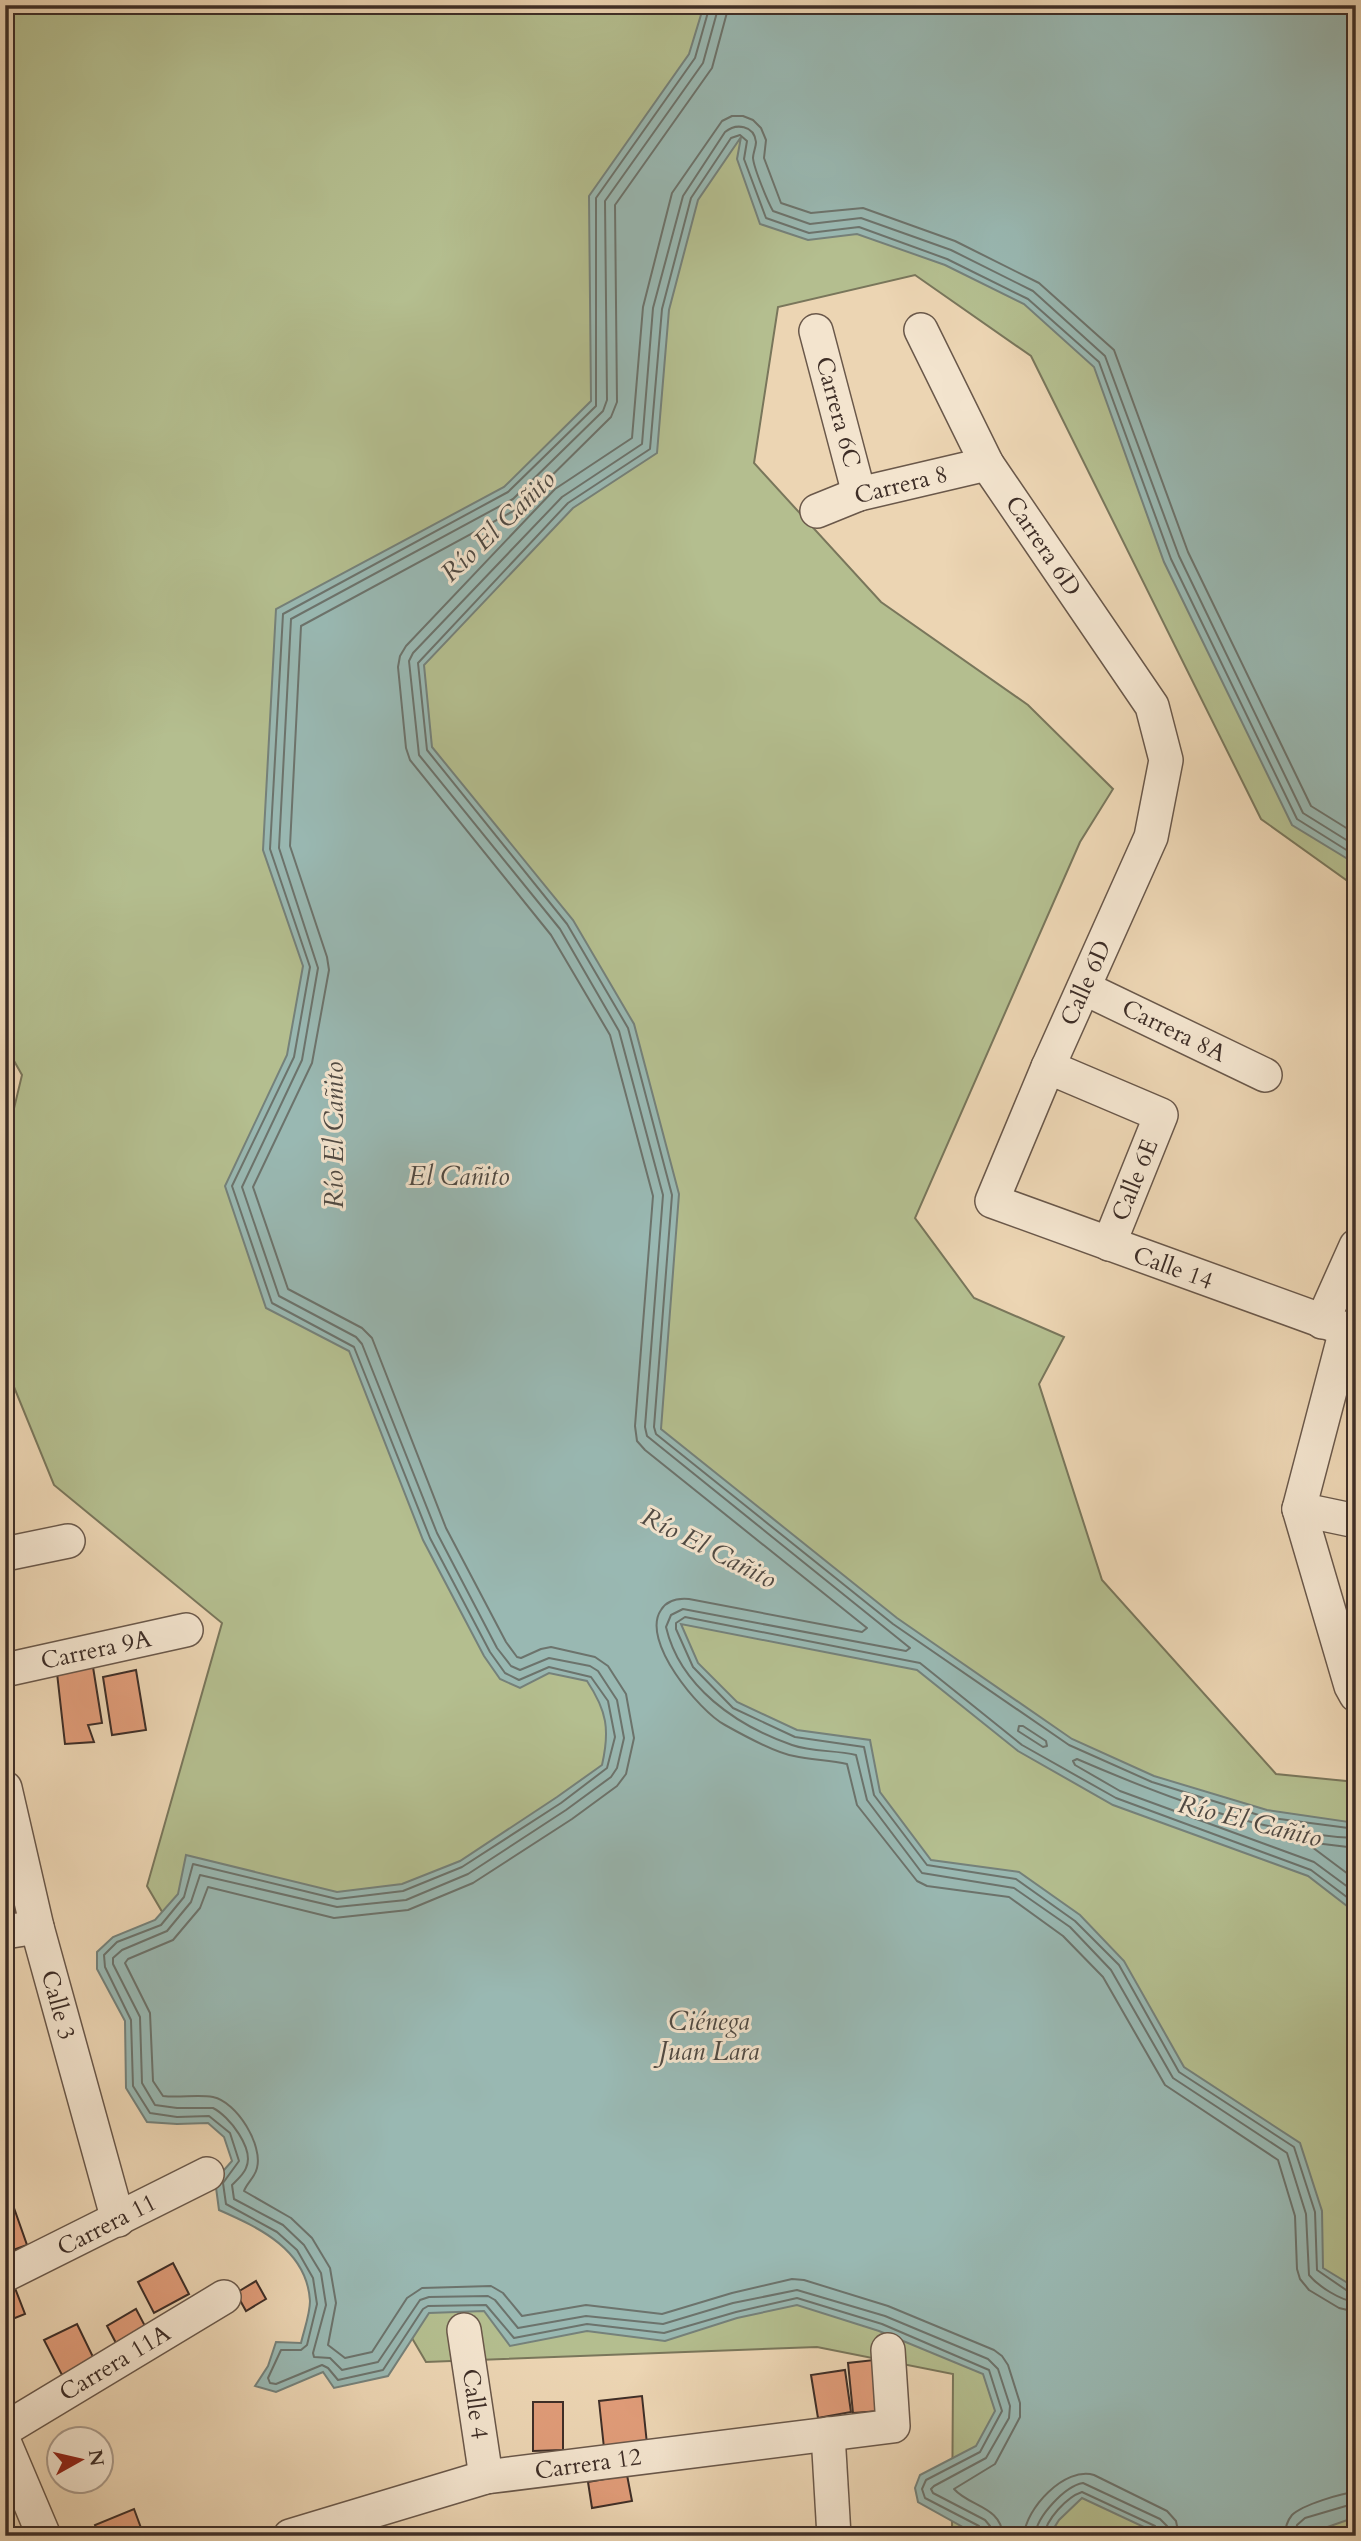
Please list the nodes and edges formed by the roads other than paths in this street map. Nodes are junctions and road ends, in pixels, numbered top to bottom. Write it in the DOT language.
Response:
graph roads {
  1 [pos="920,330"];
  2 [pos="816,331"];
  3 [pos="987,464"];
  4 [pos="859,494"];
  5 [pos="817,511"];
  6 [pos="1166,760"];
  7 [pos="1084,988"];
  8 [pos="1048,1067"];
  9 [pos="1265,1075"];
  10 [pos="992,1201"];
  11 [pos="1108,1244"];
  12 [pos="1356,1246"];
  13 [pos="1341,1329"];
  14 [pos="1299,1509"];
  15 [pos="1356,1521"];
  16 [pos="68,1541"];
  17 [pos="5,1554"];
  18 [pos="186,1630"];
  19 [pos="5,1670"];
  20 [pos="1356,1695"];
  21 [pos="5,1788"];
  22 [pos="21,1929"];
  23 [pos="207,2174"];
  24 [pos="118,2220"];
  25 [pos="5,2275"];
  26 [pos="224,2297"];
  27 [pos="464,2330"];
  28 [pos="888,2350"];
  29 [pos="5,2429"];
  30 [pos="828,2434"];
  31 [pos="5,2444"];
  32 [pos="486,2477"];
  33 [pos="44,2536"];
  34 [pos="290,2536"];
  35 [pos="834,2536"];
  1 -- 3 [label="street, Carrera 6D"];
  2 -- 4 [label="street, Carrera 6C"];
  3 -- 4 [label="street, Carrera 8"];
  3 -- 6 [label="street, Carrera 6D"];
  4 -- 5 [label="street, Carrera 8"];
  6 -- 7 [label="street, Calle 6D"];
  7 -- 8 [label="street, Calle 6D"];
  7 -- 9 [label="street, Carrera 8A"];
  8 -- 10 [label="street, Calle 6D"];
  8 -- 11 [label="street, Calle 6E"];
  10 -- 11 [label="street, Calle 14"];
  11 -- 13 [label="street, Calle 14"];
  12 -- 13 [label="street"];
  13 -- 14 [label="street"];
  14 -- 15 [label="street"];
  14 -- 20 [label="street"];
  16 -- 17 [label="street"];
  18 -- 19 [label="street, Carrera 9A"];
  21 -- 22 [label="street, Calle 3"];
  22 -- 24 [label="street, Calle 3"];
  23 -- 24 [label="street, Carrera 11"];
  24 -- 25 [label="street, Carrera 11"];
  26 -- 29 [label="street, Carrera 11A"];
  27 -- 32 [label="street, Calle 4"];
  28 -- 30 [label="street, Carrera 12"];
  30 -- 32 [label="street, Carrera 12"];
  30 -- 35 [label="street"];
  31 -- 33 [label="street"];
  32 -- 34 [label="street, Carrera 12"];
}
